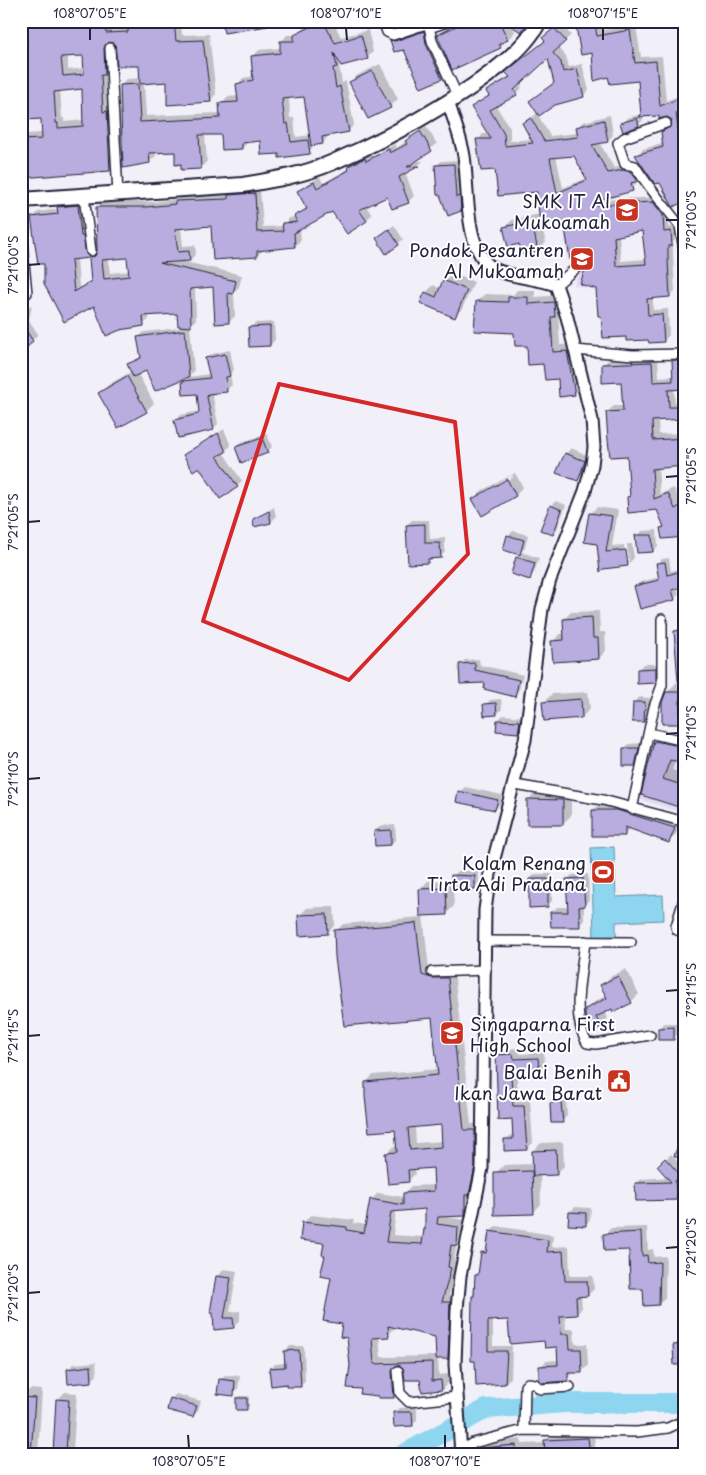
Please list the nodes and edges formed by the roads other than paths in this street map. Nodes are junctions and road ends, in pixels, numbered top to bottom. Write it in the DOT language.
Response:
graph roads {
  1 [pos="383,21"];
  2 [pos="450,21"];
  3 [pos="539,21"];
  4 [pos="429,24"];
  5 [pos="110,48"];
  6 [pos="452,98"];
  7 [pos="666,122"];
  8 [pos="118,194"];
  9 [pos="84,196"];
  10 [pos="21,200"];
  11 [pos="682,225"];
  12 [pos="21,233"];
  13 [pos="90,251"];
  14 [pos="685,256"];
  15 [pos="588,258"];
  16 [pos="556,285"];
  17 [pos="27,293"];
  18 [pos="574,350"];
  19 [pos="685,354"];
  20 [pos="662,620"];
  21 [pos="648,733"];
  22 [pos="685,741"];
  23 [pos="515,785"];
  24 [pos="632,809"];
  25 [pos="685,822"];
  26 [pos="685,896"];
  27 [pos="685,933"];
  28 [pos="485,941"];
  29 [pos="585,941"];
  30 [pos="631,942"];
  31 [pos="486,970"];
  32 [pos="432,972"];
  33 [pos="650,1035"];
  34 [pos="398,1370"];
  35 [pos="570,1387"];
  36 [pos="457,1402"];
  37 [pos="685,1420"];
  38 [pos="524,1430"];
  39 [pos="459,1449"];
  1 -- 4 [label="street"];
  2 -- 4 [label="street"];
  3 -- 6 [label="main road"];
  4 -- 6 [label="street"];
  5 -- 8 [label="street"];
  6 -- 8 [label="main road"];
  6 -- 16 [label="street"];
  7 -- 11 [label="street"];
  8 -- 9 [label="main road"];
  9 -- 10 [label="main road"];
  9 -- 13 [label="street"];
  11 -- 14 [label="street"];
  12 -- 17 [label="street"];
  15 -- 16 [label="street"];
  16 -- 18 [label="street"];
  18 -- 19 [label="street"];
  18 -- 23 [label="street"];
  20 -- 21 [label="street"];
  21 -- 22 [label="street"];
  21 -- 24 [label="street"];
  23 -- 24 [label="street"];
  23 -- 28 [label="street"];
  24 -- 25 [label="street"];
  26 -- 27 [label="street"];
  28 -- 29 [label="street"];
  28 -- 31 [label="street"];
  29 -- 30 [label="street"];
  29 -- 33 [label="street"];
  31 -- 32 [label="street"];
  31 -- 36 [label="street"];
  34 -- 36 [label="street"];
  35 -- 38 [label="street"];
  36 -- 39 [label="street"];
  37 -- 38 [label="street"];
  38 -- 39 [label="street"];
}
